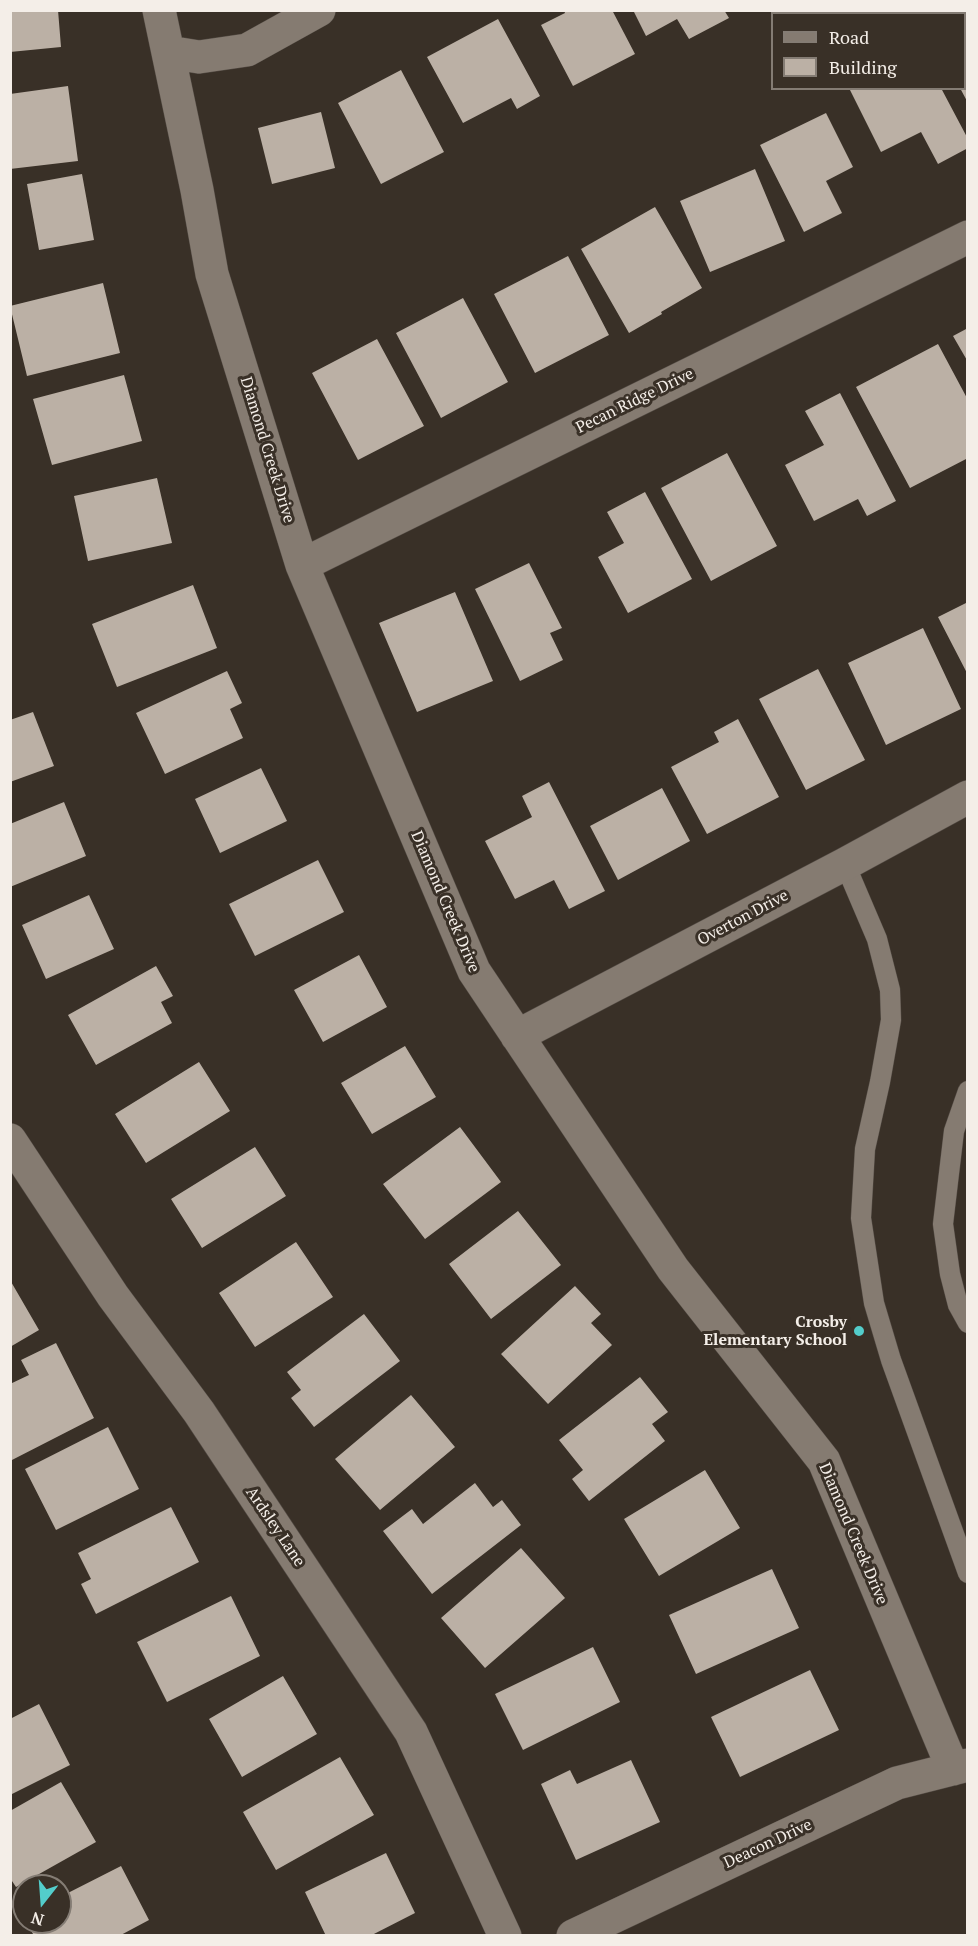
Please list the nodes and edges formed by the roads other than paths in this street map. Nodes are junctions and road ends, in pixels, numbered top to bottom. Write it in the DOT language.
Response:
graph roads {
  1 [pos="159,10"];
  2 [pos="319,10"];
  3 [pos="168,52"];
  4 [pos="968,237"];
  5 [pos="302,565"];
  6 [pos="968,796"];
  7 [pos="845,864"];
  8 [pos="517,1036"];
  9 [pos="968,1092"];
  10 [pos="10,1140"];
  11 [pos="968,1323"];
  12 [pos="968,1573"];
  13 [pos="960,1767"];
  14 [pos="505,1935"];
  15 [pos="573,1935"];
  1 -- 3 [label="street, Diamond Creek Drive"];
  2 -- 3 [label="street"];
  3 -- 5 [label="street, Diamond Creek Drive"];
  4 -- 5 [label="street, Pecan Ridge Drive"];
  5 -- 8 [label="street, Diamond Creek Drive"];
  6 -- 7 [label="street, Overton Drive"];
  7 -- 8 [label="street, Overton Drive"];
  7 -- 12 [label="lane"];
  8 -- 13 [label="street, Diamond Creek Drive"];
  9 -- 11 [label="lane"];
  10 -- 14 [label="street, Ardsley Lane"];
  13 -- 15 [label="street, Deacon Drive"];
}
